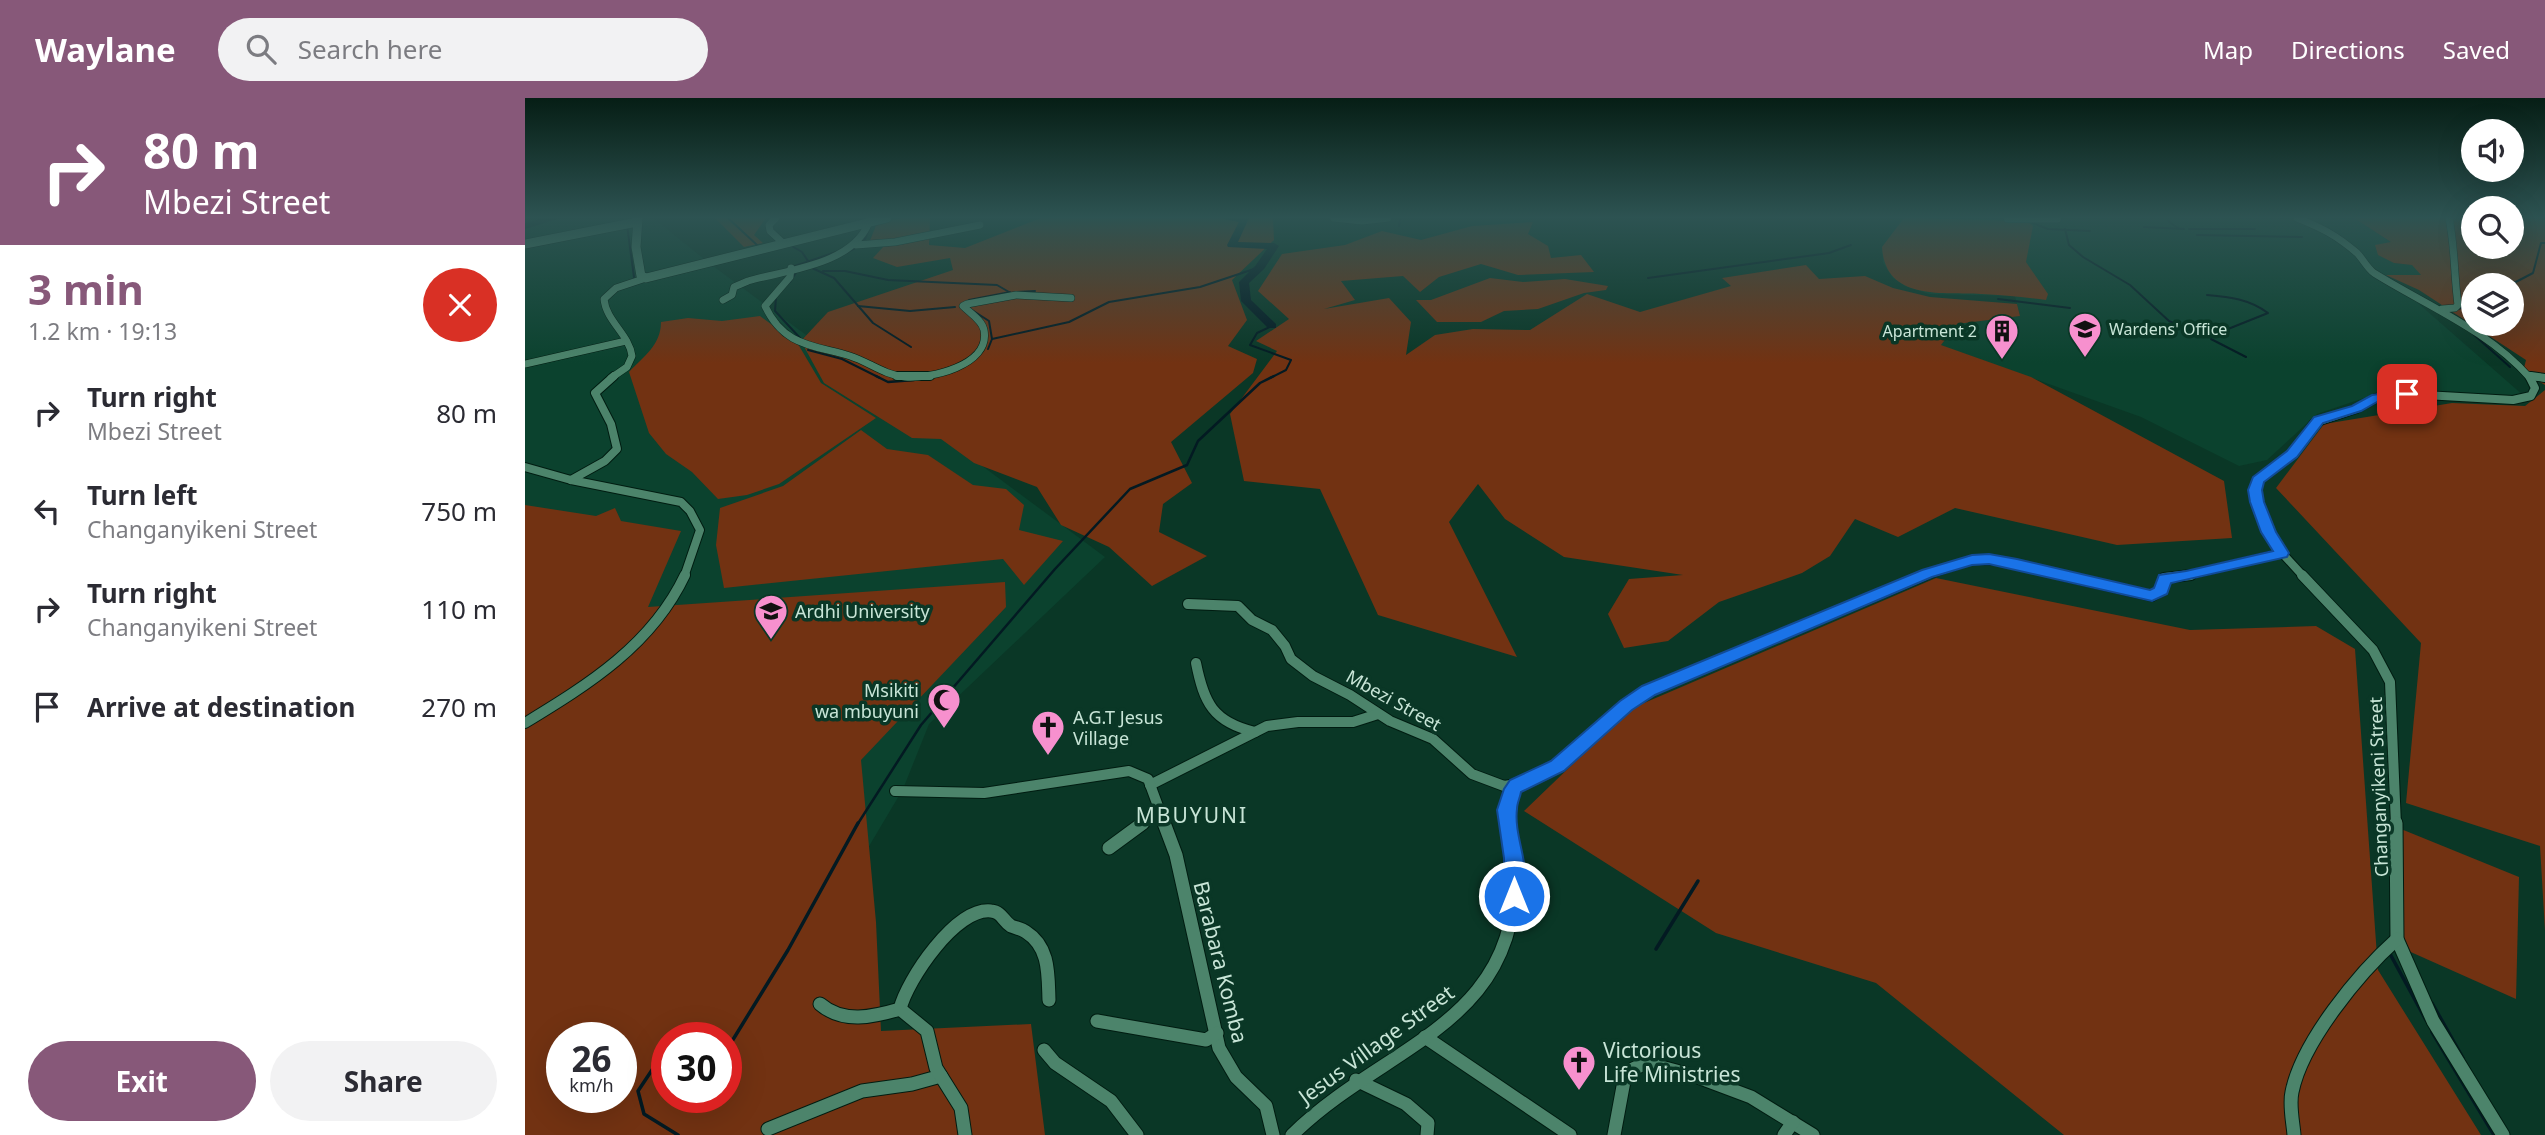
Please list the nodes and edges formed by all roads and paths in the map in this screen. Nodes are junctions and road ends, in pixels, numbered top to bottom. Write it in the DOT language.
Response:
graph roads {
  1 [pos="639,266"];
  2 [pos="691,266"];
  3 [pos="796,266"];
  4 [pos="2368,266"];
  5 [pos="2453,266"];
  6 [pos="791,268"];
  7 [pos="646,278"];
  8 [pos="1071,298"];
  9 [pos="723,300"];
  10 [pos="2441,309"];
  11 [pos="626,341"];
  12 [pos="525,364"];
  13 [pos="2529,376"];
  14 [pos="2545,378"];
  15 [pos="525,467"];
  16 [pos="571,480"];
  17 [pos="2282,553"];
  18 [pos="1188,604"];
  19 [pos="1196,663"];
  20 [pos="1378,714"];
  21 [pos="525,723"];
  22 [pos="1256,732"];
  23 [pos="1150,785"];
  24 [pos="1517,785"];
  25 [pos="895,791"];
  26 [pos="1158,812"];
  27 [pos="1109,848"];
  28 [pos="2397,939"];
  29 [pos="1049,1000"];
  30 [pos="820,1004"];
  31 [pos="900,1009"];
  32 [pos="1097,1021"];
  33 [pos="1217,1033"];
  34 [pos="1425,1037"];
  35 [pos="1044,1051"];
  36 [pos="941,1076"];
  37 [pos="1356,1080"];
  38 [pos="1793,1122"];
  39 [pos="768,1129"];
  40 [pos="965,1135"];
  41 [pos="1137,1135"];
  42 [pos="1273,1135"];
  43 [pos="1292,1135"];
  44 [pos="1427,1135"];
  45 [pos="1570,1135"];
  46 [pos="1614,1135"];
  47 [pos="1784,1135"];
  48 [pos="1813,1135"];
  49 [pos="2294,1135"];
  50 [pos="2503,1135"];
  1 -- 7 [label="street"];
  2 -- 7 [label="street"];
  3 -- 6 [label="street"];
  4 -- 10 [label="street"];
  5 -- 10 [label="street"];
  6 -- 8 [label="street"];
  6 -- 9 [label="street"];
  7 -- 11 [label="street"];
  10 -- 13 [label="street"];
  11 -- 12 [label="street"];
  11 -- 16 [label="street"];
  13 -- 14 [label="street"];
  13 -- 17 [label="street, Changanyikeni Street"];
  15 -- 16 [label="street"];
  16 -- 21 [label="street"];
  17 -- 24 [label="street"];
  17 -- 28 [label="street, Changanyikeni Street"];
  18 -- 20 [label="street, Mbezi Street"];
  19 -- 22 [label="street"];
  20 -- 22 [label="street"];
  20 -- 24 [label="street, Mbezi Street"];
  22 -- 23 [label="street"];
  23 -- 25 [label="street"];
  23 -- 26 [label="street, Barabara Komba"];
  24 -- 34 [label="street, Jesus Village Street"];
  26 -- 27 [label="street"];
  26 -- 33 [label="street, Barabara Komba"];
  28 -- 49 [label="street"];
  28 -- 50 [label="street, Changanyikeni Street"];
  29 -- 31 [label="street"];
  30 -- 31 [label="street"];
  31 -- 36 [label="street"];
  32 -- 33 [label="street"];
  33 -- 42 [label="street, Barabara Komba"];
  34 -- 37 [label="street, Jesus Village Street"];
  34 -- 45 [label="street"];
  35 -- 41 [label="street"];
  36 -- 39 [label="street"];
  36 -- 40 [label="street"];
  37 -- 43 [label="street, Jesus Village Street"];
  37 -- 44 [label="street"];
  38 -- 46 [label="street"];
  38 -- 47 [label="street"];
  38 -- 48 [label="street"];
}
